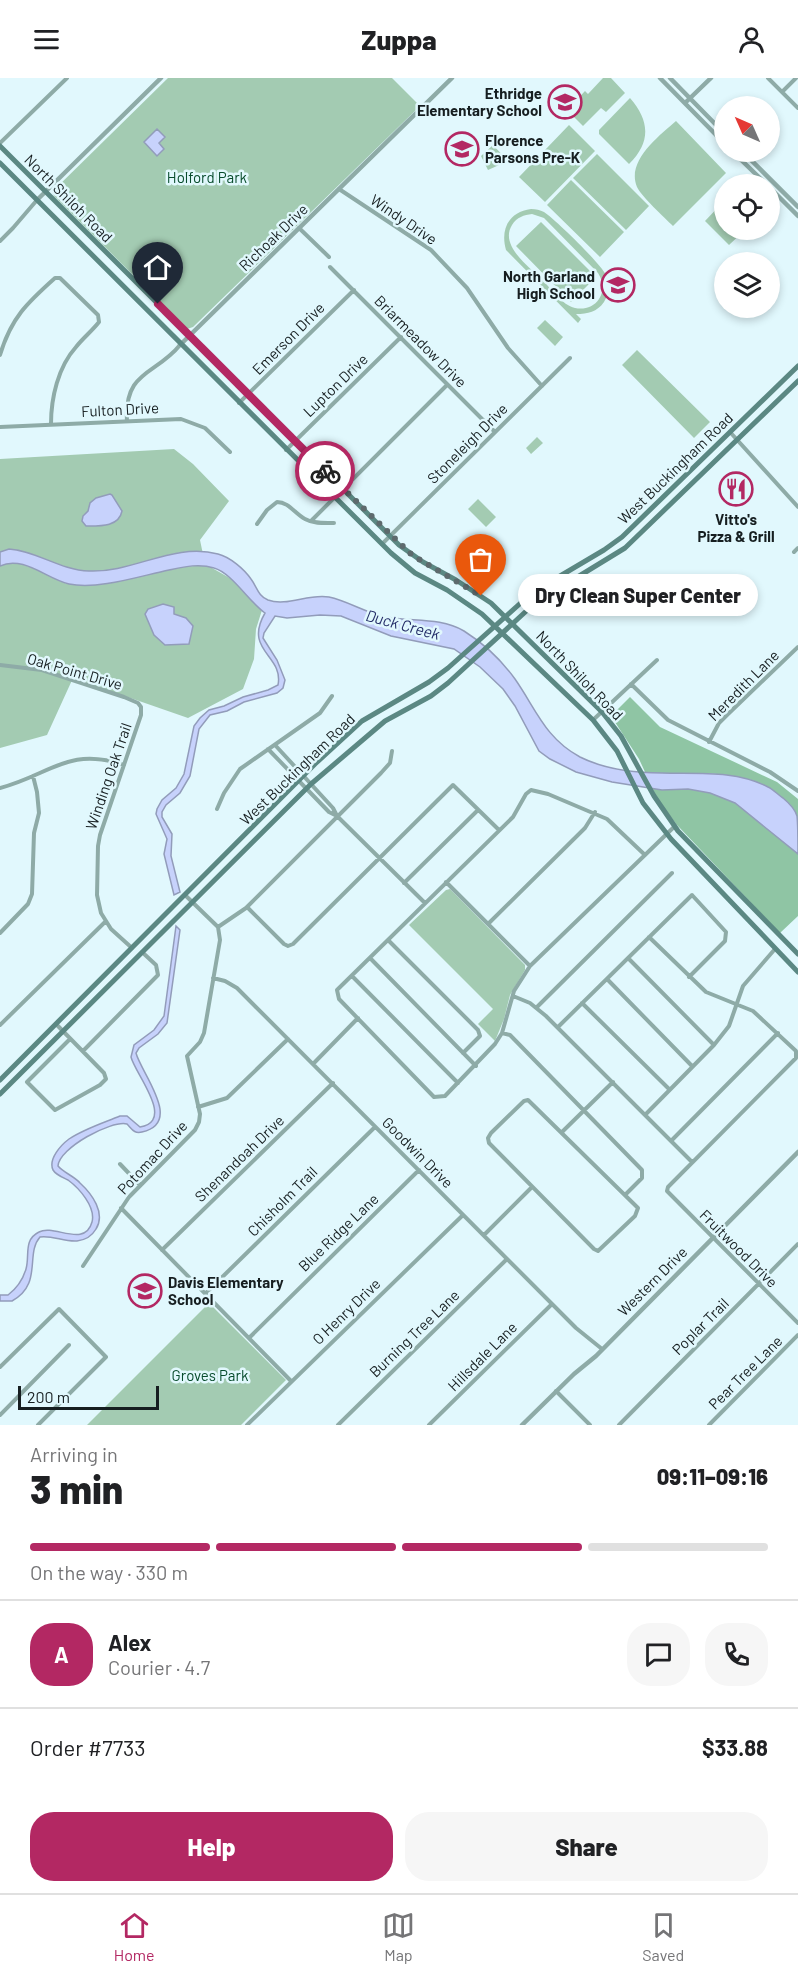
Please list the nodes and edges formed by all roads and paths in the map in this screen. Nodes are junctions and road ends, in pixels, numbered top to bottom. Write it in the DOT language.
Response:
graph roads {
  1 [pos="67,78"];
  2 [pos="161,78"];
  3 [pos="452,78"];
  4 [pos="660,78"];
  5 [pos="670,78"];
  6 [pos="711,78"];
  7 [pos="768,78"];
  8 [pos="796,78"];
  9 [pos="782,92"];
  10 [pos="690,98"];
  11 [pos="685,103"];
  12 [pos="798,108"];
  13 [pos="714,123"];
  14 [pos="714,133"];
  15 [pos="0,145"];
  16 [pos="743,162"];
  17 [pos="753,162"];
  18 [pos="0,164"];
  19 [pos="756,174"];
  20 [pos="765,174"];
  21 [pos="339,189"];
  22 [pos="780,189"];
  23 [pos="45,191"];
  24 [pos="780,198"];
  25 [pos="36,200"];
  26 [pos="798,207"];
  27 [pos="798,216"];
  28 [pos="299,228"];
  29 [pos="0,241"];
  30 [pos="329,256"];
  31 [pos="330,267"];
  32 [pos="126,272"];
  33 [pos="117,280"];
  34 [pos="354,290"];
  35 [pos="0,334"];
  36 [pos="5,336"];
  37 [pos="189,336"];
  38 [pos="401,337"];
  39 [pos="180,345"];
  40 [pos="0,355"];
  41 [pos="570,358"];
  42 [pos="798,366"];
  43 [pos="788,376"];
  44 [pos="797,382"];
  45 [pos="447,385"];
  46 [pos="542,386"];
  47 [pos="248,394"];
  48 [pos="239,403"];
  49 [pos="127,420"];
  50 [pos="51,424"];
  51 [pos="0,426"];
  52 [pos="495,432"];
  53 [pos="730,432"];
  54 [pos="737,440"];
  55 [pos="295,441"];
  56 [pos="286,450"];
  57 [pos="230,452"];
  58 [pos="343,489"];
  59 [pos="334,497"];
  60 [pos="657,504"];
  61 [pos="798,507"];
  62 [pos="664,511"];
  63 [pos="311,521"];
  64 [pos="334,523"];
  65 [pos="257,524"];
  66 [pos="391,536"];
  67 [pos="382,544"];
  68 [pos="573,568"];
  69 [pos="577,577"];
  70 [pos="505,616"];
  71 [pos="512,622"];
  72 [pos="495,625"];
  73 [pos="502,632"];
  74 [pos="798,647"];
  75 [pos="657,660"];
  76 [pos="0,665"];
  77 [pos="631,684"];
  78 [pos="332,696"];
  79 [pos="141,707"];
  80 [pos="602,712"];
  81 [pos="593,720"];
  82 [pos="709,742"];
  83 [pos="274,745"];
  84 [pos="268,749"];
  85 [pos="392,751"];
  86 [pos="124,765"];
  87 [pos="33,776"];
  88 [pos="304,777"];
  89 [pos="299,782"];
  90 [pos="311,784"];
  91 [pos="0,788"];
  92 [pos="306,789"];
  93 [pos="798,790"];
  94 [pos="654,796"];
  95 [pos="643,803"];
  96 [pos="218,809"];
  97 [pos="478,810"];
  98 [pos="594,812"];
  99 [pos="337,816"];
  100 [pos="675,826"];
  101 [pos="499,831"];
  102 [pos="667,834"];
  103 [pos="645,855"];
  104 [pos="379,858"];
  105 [pos="672,873"];
  106 [pos="446,882"];
  107 [pos="404,883"];
  108 [pos="185,895"];
  109 [pos="192,902"];
  110 [pos="425,903"];
  111 [pos="247,907"];
  112 [pos="105,922"];
  113 [pos="488,924"];
  114 [pos="218,927"];
  115 [pos="0,933"];
  116 [pos="649,937"];
  117 [pos="388,940"];
  118 [pos="784,940"];
  119 [pos="132,948"];
  120 [pos="775,949"];
  121 [pos="142,952"];
  122 [pos="798,954"];
  123 [pos="370,958"];
  124 [pos="628,958"];
  125 [pos="530,966"];
  126 [pos="798,972"];
  127 [pos="352,976"];
  128 [pos="689,977"];
  129 [pos="213,978"];
  130 [pos="607,979"];
  131 [pos="513,996"];
  132 [pos="582,1003"];
  133 [pos="737,1003"];
  134 [pos="537,1008"];
  135 [pos="358,1018"];
  136 [pos="56,1024"];
  137 [pos="0,1025"];
  138 [pos="558,1027"];
  139 [pos="63,1031"];
  140 [pos="502,1033"];
  141 [pos="778,1034"];
  142 [pos="70,1039"];
  143 [pos="288,1039"];
  144 [pos="714,1045"];
  145 [pos="83,1051"];
  146 [pos="463,1053"];
  147 [pos="313,1064"];
  148 [pos="476,1066"];
  149 [pos="692,1066"];
  150 [pos="0,1080"];
  151 [pos="613,1082"];
  152 [pos="333,1083"];
  153 [pos="458,1083"];
  154 [pos="669,1089"];
  155 [pos="0,1094"];
  156 [pos="198,1107"];
  157 [pos="584,1110"];
  158 [pos="645,1115"];
  159 [pos="375,1127"];
  160 [pos="562,1132"];
  161 [pos="670,1141"];
  162 [pos="798,1152"];
  163 [pos="692,1162"];
  164 [pos="120,1164"];
  165 [pos="419,1170"];
  166 [pos="141,1185"];
  167 [pos="532,1187"];
  168 [pos="626,1195"];
  169 [pos="121,1208"];
  170 [pos="463,1215"];
  171 [pos="484,1236"];
  172 [pos="713,1238"];
  173 [pos="798,1244"];
  174 [pos="162,1250"];
  175 [pos="507,1259"];
  176 [pos="83,1266"];
  177 [pos="758,1284"];
  178 [pos="206,1293"];
  179 [pos="552,1304"];
  180 [pos="798,1323"];
  181 [pos="798,1335"];
  182 [pos="249,1338"];
  183 [pos="69,1345"];
  184 [pos="602,1349"];
  185 [pos="0,1367"];
  186 [pos="291,1381"];
  187 [pos="556,1391"];
  188 [pos="0,1415"];
  189 [pos="38,1425"];
  190 [pos="247,1425"];
  191 [pos="338,1425"];
  192 [pos="429,1425"];
  193 [pos="522,1425"];
  194 [pos="590,1425"];
  195 [pos="619,1425"];
  196 [pos="709,1425"];
  1 -- 15 [label="street"];
  2 -- 23 [label="street"];
  3 -- 21 [label="street, Richoak Drive"];
  4 -- 11 [label="street"];
  5 -- 10 [label="street"];
  6 -- 10 [label="street"];
  7 -- 9 [label="street"];
  8 -- 9 [label="street"];
  9 -- 12 [label="street"];
  10 -- 11 [label="street"];
  10 -- 13 [label="street"];
  11 -- 14 [label="street"];
  15 -- 23 [label="main road, North Shiloh Road"];
  16 -- 19 [label="street"];
  17 -- 20 [label="street"];
  18 -- 25 [label="main road, North Shiloh Road"];
  21 -- 28 [label="street, Richoak Drive"];
  21 -- 46 [label="street, Windy Drive"];
  22 -- 26 [label="street"];
  23 -- 25 [label="street"];
  23 -- 32 [label="main road, North Shiloh Road"];
  24 -- 27 [label="street"];
  25 -- 29 [label="street"];
  25 -- 33 [label="main road, North Shiloh Road"];
  28 -- 30 [label="street"];
  28 -- 37 [label="street, Richoak Drive"];
  31 -- 34 [label="street, Briarmeadow Drive"];
  32 -- 33 [label="main road"];
  32 -- 37 [label="main road, North Shiloh Road"];
  33 -- 39 [label="main road, North Shiloh Road"];
  34 -- 38 [label="street, Briarmeadow Drive"];
  34 -- 47 [label="street, Emerson Drive"];
  35 -- 36 [label="street"];
  36 -- 40 [label="street"];
  36 -- 50 [label="street"];
  37 -- 39 [label="street, Richoak Drive"];
  37 -- 47 [label="main road, North Shiloh Road"];
  38 -- 45 [label="street, Briarmeadow Drive"];
  38 -- 55 [label="street, Lupton Drive"];
  39 -- 48 [label="main road, North Shiloh Road"];
  39 -- 49 [label="street, Richoak Drive"];
  41 -- 46 [label="street, Stoneleigh Drive"];
  42 -- 43 [label="main road, West Buckingham Road"];
  43 -- 44 [label="main road"];
  43 -- 53 [label="main road, West Buckingham Road"];
  44 -- 54 [label="main road, West Buckingham Road"];
  45 -- 52 [label="street, Briarmeadow Drive"];
  45 -- 58 [label="street"];
  46 -- 52 [label="street, Stoneleigh Drive"];
  47 -- 48 [label="street, Emerson Drive"];
  47 -- 55 [label="main road, North Shiloh Road"];
  48 -- 56 [label="main road, North Shiloh Road"];
  49 -- 50 [label="street, Fulton Drive"];
  49 -- 57 [label="street, Fulton Drive"];
  50 -- 51 [label="street, Fulton Drive"];
  52 -- 66 [label="street, Stoneleigh Drive"];
  53 -- 54 [label="street"];
  53 -- 60 [label="main road, West Buckingham Road"];
  54 -- 61 [label="street"];
  54 -- 62 [label="main road, West Buckingham Road"];
  55 -- 56 [label="street, Lupton Drive"];
  55 -- 58 [label="main road, North Shiloh Road"];
  56 -- 59 [label="main road, North Shiloh Road"];
  58 -- 59 [label="street"];
  58 -- 66 [label="main road, North Shiloh Road"];
  59 -- 63 [label="street"];
  59 -- 67 [label="main road, North Shiloh Road"];
  60 -- 62 [label="main road"];
  60 -- 68 [label="main road, West Buckingham Road"];
  62 -- 69 [label="main road, West Buckingham Road"];
  63 -- 64 [label="street"];
  63 -- 65 [label="street"];
  66 -- 67 [label="street, Stoneleigh Drive"];
  66 -- 70 [label="main road, North Shiloh Road"];
  67 -- 72 [label="main road, North Shiloh Road"];
  68 -- 69 [label="main road"];
  68 -- 70 [label="main road, West Buckingham Road"];
  69 -- 71 [label="main road, West Buckingham Road"];
  70 -- 71 [label="main road, North Shiloh Road"];
  70 -- 72 [label="main road, West Buckingham Road"];
  71 -- 73 [label="main road, West Buckingham Road"];
  71 -- 80 [label="main road, North Shiloh Road"];
  72 -- 73 [label="main road, North Shiloh Road"];
  72 -- 88 [label="main road, West Buckingham Road"];
  73 -- 81 [label="main road, North Shiloh Road"];
  73 -- 90 [label="main road, West Buckingham Road"];
  74 -- 82 [label="street, Meredith Lane"];
  75 -- 77 [label="street"];
  76 -- 79 [label="street, Oak Point Drive"];
  77 -- 80 [label="street"];
  77 -- 82 [label="street"];
  78 -- 83 [label="street"];
  79 -- 86 [label="street, Winding Oak Trail"];
  80 -- 81 [label="street"];
  80 -- 94 [label="main road, North Shiloh Road"];
  81 -- 95 [label="main road, North Shiloh Road"];
  82 -- 93 [label="street"];
  83 -- 84 [label="street"];
  83 -- 88 [label="street"];
  84 -- 89 [label="street"];
  84 -- 96 [label="street"];
  85 -- 99 [label="street"];
  86 -- 87 [label="street"];
  86 -- 112 [label="street, Winding Oak Trail"];
  87 -- 91 [label="street"];
  87 -- 115 [label="street"];
  88 -- 89 [label="main road, West Buckingham Road"];
  88 -- 90 [label="street"];
  89 -- 92 [label="street"];
  89 -- 108 [label="main road, West Buckingham Road"];
  90 -- 92 [label="main road, West Buckingham Road"];
  90 -- 99 [label="street"];
  92 -- 99 [label="street"];
  92 -- 109 [label="main road, West Buckingham Road"];
  94 -- 95 [label="main road"];
  94 -- 100 [label="main road, North Shiloh Road"];
  95 -- 102 [label="main road, North Shiloh Road"];
  97 -- 101 [label="street"];
  97 -- 104 [label="street"];
  97 -- 107 [label="street"];
  98 -- 101 [label="street"];
  98 -- 103 [label="street"];
  98 -- 113 [label="street"];
  99 -- 104 [label="street"];
  99 -- 111 [label="street"];
  100 -- 102 [label="street"];
  100 -- 118 [label="main road, North Shiloh Road"];
  101 -- 106 [label="street"];
  102 -- 103 [label="street"];
  102 -- 120 [label="main road, North Shiloh Road"];
  103 -- 125 [label="street"];
  104 -- 107 [label="street"];
  104 -- 111 [label="street"];
  105 -- 134 [label="street"];
  106 -- 110 [label="street"];
  106 -- 113 [label="street"];
  107 -- 110 [label="street"];
  108 -- 109 [label="street"];
  108 -- 119 [label="main road, West Buckingham Road"];
  109 -- 114 [label="street"];
  109 -- 121 [label="main road, West Buckingham Road"];
  110 -- 117 [label="street"];
  111 -- 114 [label="street"];
  112 -- 119 [label="street"];
  112 -- 137 [label="street"];
  113 -- 125 [label="street"];
  114 -- 129 [label="street, Potomac Drive"];
  116 -- 124 [label="street"];
  116 -- 128 [label="street"];
  116 -- 128 [label="street"];
  117 -- 123 [label="street"];
  117 -- 146 [label="street"];
  118 -- 120 [label="main road"];
  118 -- 122 [label="main road, North Shiloh Road"];
  119 -- 121 [label="main road"];
  119 -- 136 [label="main road, West Buckingham Road"];
  120 -- 126 [label="main road, North Shiloh Road"];
  120 -- 133 [label="street"];
  121 -- 139 [label="main road, West Buckingham Road"];
  121 -- 145 [label="street"];
  123 -- 127 [label="street"];
  123 -- 146 [label="street"];
  124 -- 130 [label="street"];
  124 -- 144 [label="street"];
  125 -- 131 [label="street"];
  127 -- 135 [label="street"];
  127 -- 153 [label="street"];
  128 -- 133 [label="street"];
  129 -- 143 [label="street, Goodwin Drive"];
  129 -- 156 [label="street, Potomac Drive"];
  130 -- 132 [label="street"];
  130 -- 149 [label="street"];
  131 -- 134 [label="street"];
  131 -- 140 [label="street"];
  132 -- 138 [label="street"];
  132 -- 154 [label="street"];
  133 -- 141 [label="street"];
  133 -- 144 [label="street"];
  134 -- 138 [label="street"];
  135 -- 147 [label="street"];
  135 -- 153 [label="street"];
  136 -- 139 [label="street"];
  136 -- 150 [label="main road, West Buckingham Road"];
  138 -- 151 [label="street"];
  139 -- 142 [label="street"];
  139 -- 155 [label="main road, West Buckingham Road"];
  140 -- 148 [label="street"];
  140 -- 157 [label="street"];
  141 -- 161 [label="street"];
  141 -- 163 [label="street"];
  142 -- 145 [label="street"];
  142 -- 145 [label="street"];
  143 -- 147 [label="street, Goodwin Drive"];
  143 -- 156 [label="street"];
  144 -- 149 [label="street"];
  146 -- 148 [label="street"];
  147 -- 152 [label="street, Goodwin Drive"];
  148 -- 153 [label="street"];
  149 -- 154 [label="street"];
  151 -- 157 [label="street"];
  151 -- 158 [label="street"];
  152 -- 159 [label="street, Goodwin Drive"];
  152 -- 174 [label="street, Shenandoah Drive"];
  154 -- 158 [label="street"];
  156 -- 166 [label="street, Potomac Drive"];
  157 -- 160 [label="street"];
  157 -- 168 [label="street"];
  158 -- 161 [label="street"];
  159 -- 165 [label="street, Goodwin Drive"];
  159 -- 178 [label="street, Chisholm Trail"];
  160 -- 167 [label="street"];
  160 -- 168 [label="street"];
  161 -- 163 [label="street"];
  162 -- 172 [label="street, Western Drive"];
  163 -- 172 [label="street, Fruitwood Drive"];
  164 -- 166 [label="street"];
  165 -- 170 [label="street, Goodwin Drive"];
  165 -- 182 [label="street, Blue Ridge Lane"];
  166 -- 169 [label="street, Potomac Drive"];
  167 -- 168 [label="street"];
  167 -- 171 [label="street"];
  169 -- 174 [label="street"];
  169 -- 176 [label="street, Potomac Drive"];
  170 -- 171 [label="street, Goodwin Drive"];
  170 -- 186 [label="street, O Henry Drive"];
  171 -- 175 [label="street, Goodwin Drive"];
  172 -- 177 [label="street, Fruitwood Drive"];
  172 -- 184 [label="street, Western Drive"];
  173 -- 177 [label="street, Poplar Trail"];
  174 -- 178 [label="street"];
  175 -- 179 [label="street, Goodwin Drive"];
  175 -- 191 [label="street, Burning Tree Lane"];
  177 -- 180 [label="street, Fruitwood Drive"];
  177 -- 195 [label="street, Poplar Trail"];
  178 -- 182 [label="street"];
  179 -- 184 [label="street, Goodwin Drive"];
  179 -- 192 [label="street, Hillsdale Lane"];
  181 -- 196 [label="street, Pear Tree Lane"];
  182 -- 186 [label="street"];
  183 -- 188 [label="street"];
  184 -- 187 [label="street, Western Drive"];
  185 -- 189 [label="street"];
  186 -- 190 [label="street, O Henry Drive"];
  187 -- 193 [label="street, Western Drive"];
  187 -- 194 [label="street"];
}
